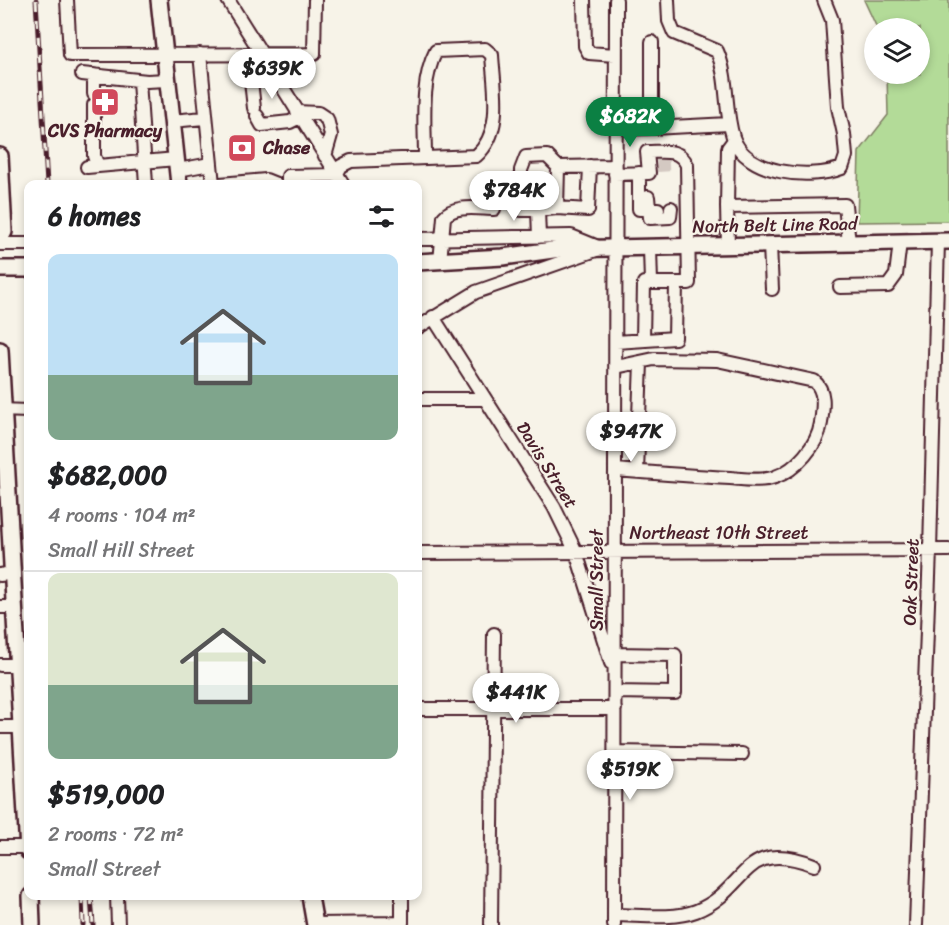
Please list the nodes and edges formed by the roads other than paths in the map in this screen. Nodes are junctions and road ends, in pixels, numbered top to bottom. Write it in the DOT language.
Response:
graph roads {
  1 [pos="67,0"];
  2 [pos="159,0"];
  3 [pos="228,0"];
  4 [pos="315,0"];
  5 [pos="584,0"];
  6 [pos="616,0"];
  7 [pos="668,0"];
  8 [pos="824,0"];
  9 [pos="652,42"];
  10 [pos="200,54"];
  11 [pos="248,54"];
  12 [pos="261,54"];
  13 [pos="164,55"];
  14 [pos="615,56"];
  15 [pos="167,80"];
  16 [pos="139,81"];
  17 [pos="299,114"];
  18 [pos="204,118"];
  19 [pos="172,121"];
  20 [pos="729,124"];
  21 [pos="651,128"];
  22 [pos="615,129"];
  23 [pos="734,140"];
  24 [pos="0,156"];
  25 [pos="325,156"];
  26 [pos="425,158"];
  27 [pos="145,164"];
  28 [pos="210,164"];
  29 [pos="590,166"];
  30 [pos="558,167"];
  31 [pos="615,170"];
  32 [pos="178,171"];
  33 [pos="339,179"];
  34 [pos="146,180"];
  35 [pos="212,180"];
  36 [pos="288,180"];
  37 [pos="652,190"];
  38 [pos="728,207"];
  39 [pos="556,208"];
  40 [pos="687,208"];
  41 [pos="494,209"];
  42 [pos="538,210"];
  43 [pos="0,237"];
  44 [pos="539,237"];
  45 [pos="422,238"];
  46 [pos="442,238"];
  47 [pos="943,241"];
  48 [pos="900,242"];
  49 [pos="849,243"];
  50 [pos="0,244"];
  51 [pos="24,244"];
  52 [pos="612,244"];
  53 [pos="770,245"];
  54 [pos="728,246"];
  55 [pos="688,247"];
  56 [pos="650,248"];
  57 [pos="422,262"];
  58 [pos="440,262"];
  59 [pos="0,269"];
  60 [pos="24,269"];
  61 [pos="651,283"];
  62 [pos="676,283"];
  63 [pos="840,287"];
  64 [pos="772,289"];
  65 [pos="433,317"];
  66 [pos="422,325"];
  67 [pos="643,340"];
  68 [pos="616,342"];
  69 [pos="0,350"];
  70 [pos="641,362"];
  71 [pos="616,367"];
  72 [pos="422,399"];
  73 [pos="484,399"];
  74 [pos="2,410"];
  75 [pos="24,411"];
  76 [pos="616,438"];
  77 [pos="637,438"];
  78 [pos="616,470"];
  79 [pos="637,472"];
  80 [pos="5,507"];
  81 [pos="615,550"];
  82 [pos="930,550"];
  83 [pos="949,550"];
  84 [pos="576,552"];
  85 [pos="422,553"];
  86 [pos="7,574"];
  87 [pos="8,607"];
  88 [pos="494,634"];
  89 [pos="615,654"];
  90 [pos="0,665"];
  91 [pos="18,665"];
  92 [pos="615,678"];
  93 [pos="615,692"];
  94 [pos="422,709"];
  95 [pos="494,709"];
  96 [pos="615,709"];
  97 [pos="0,727"];
  98 [pos="22,727"];
  99 [pos="615,752"];
  100 [pos="741,754"];
  101 [pos="24,768"];
  102 [pos="0,847"];
  103 [pos="24,849"];
  104 [pos="814,865"];
  105 [pos="31,900"];
  106 [pos="117,900"];
  107 [pos="311,900"];
  108 [pos="402,900"];
  109 [pos="614,920"];
  110 [pos="32,925"];
  111 [pos="118,925"];
  112 [pos="315,925"];
  113 [pos="491,925"];
  114 [pos="916,925"];
  1 -- 13 [label="street"];
  2 -- 13 [label="main road"];
  3 -- 12 [label="street"];
  4 -- 12 [label="street"];
  5 -- 14 [label="street"];
  6 -- 14 [label="street, Small Street"];
  7 -- 20 [label="street"];
  8 -- 23 [label="street"];
  9 -- 21 [label="street"];
  10 -- 11 [label="street"];
  10 -- 13 [label="street"];
  10 -- 18 [label="street"];
  11 -- 12 [label="street"];
  11 -- 17 [label="street"];
  12 -- 17 [label="street"];
  13 -- 15 [label="main road"];
  14 -- 22 [label="street, Small Street"];
  15 -- 16 [label="street"];
  15 -- 19 [label="main road"];
  16 -- 27 [label="street"];
  16 -- 27 [label="street"];
  17 -- 25 [label="street"];
  17 -- 25 [label="street"];
  18 -- 19 [label="street"];
  18 -- 28 [label="street"];
  19 -- 32 [label="main road"];
  20 -- 21 [label="street"];
  20 -- 23 [label="street"];
  21 -- 22 [label="street"];
  22 -- 31 [label="street, Small Street"];
  23 -- 38 [label="street"];
  24 -- 43 [label="main road"];
  25 -- 33 [label="street"];
  26 -- 26 [label="street"];
  26 -- 33 [label="street"];
  27 -- 32 [label="street"];
  27 -- 34 [label="street"];
  28 -- 32 [label="street"];
  28 -- 35 [label="street"];
  29 -- 30 [label="street"];
  29 -- 31 [label="street"];
  29 -- 39 [label="street"];
  30 -- 39 [label="street"];
  30 -- 42 [label="street"];
  31 -- 37 [label="street"];
  31 -- 52 [label="street, Small Street"];
  33 -- 36 [label="street"];
  37 -- 40 [label="street"];
  37 -- 40 [label="street"];
  38 -- 49 [label="street"];
  38 -- 54 [label="street"];
  39 -- 42 [label="street"];
  40 -- 55 [label="street"];
  41 -- 46 [label="street"];
  42 -- 44 [label="street"];
  44 -- 46 [label="street, North Belt Line Road"];
  44 -- 52 [label="street, North Belt Line Road"];
  45 -- 46 [label="street, North Belt Line Road"];
  46 -- 58 [label="street"];
  47 -- 48 [label="main road, North Belt Line Road"];
  47 -- 82 [label="street, Oak Street"];
  48 -- 49 [label="main road, North Belt Line Road"];
  48 -- 63 [label="street"];
  49 -- 53 [label="main road, North Belt Line Road"];
  50 -- 51 [label="street"];
  52 -- 56 [label="main road, North Belt Line Road"];
  52 -- 58 [label="main road, North Belt Line Road"];
  52 -- 65 [label="street"];
  52 -- 68 [label="street, Small Street"];
  53 -- 54 [label="main road, North Belt Line Road"];
  53 -- 64 [label="street"];
  54 -- 55 [label="main road, North Belt Line Road"];
  55 -- 56 [label="main road, North Belt Line Road"];
  55 -- 62 [label="street"];
  56 -- 61 [label="street"];
  57 -- 58 [label="main road, North Belt Line Road"];
  59 -- 60 [label="main road"];
  61 -- 62 [label="street"];
  61 -- 67 [label="street"];
  62 -- 67 [label="street"];
  65 -- 66 [label="street"];
  65 -- 73 [label="street, Davis Street"];
  67 -- 68 [label="street"];
  68 -- 71 [label="street, Small Street"];
  69 -- 74 [label="main road"];
  70 -- 71 [label="street"];
  70 -- 77 [label="street"];
  70 -- 79 [label="street"];
  71 -- 76 [label="street, Small Street"];
  72 -- 73 [label="street"];
  73 -- 84 [label="street, Davis Street"];
  74 -- 75 [label="street"];
  74 -- 80 [label="main road"];
  76 -- 77 [label="street"];
  76 -- 78 [label="street, Small Street"];
  77 -- 79 [label="street"];
  78 -- 79 [label="street"];
  78 -- 81 [label="street, Small Street"];
  80 -- 86 [label="main road"];
  81 -- 82 [label="street, Northeast 10th Street"];
  81 -- 84 [label="street, Northeast 10th Street"];
  81 -- 89 [label="street, Small Street"];
  82 -- 83 [label="street, Northeast 10th Street"];
  82 -- 114 [label="street, Oak Street"];
  84 -- 85 [label="street, Northeast 10th Street"];
  84 -- 92 [label="street, Davis Street"];
  86 -- 87 [label="main road"];
  87 -- 91 [label="main road"];
  88 -- 95 [label="street"];
  89 -- 92 [label="street, Small Street"];
  89 -- 93 [label="street"];
  90 -- 91 [label="street"];
  91 -- 98 [label="main road"];
  92 -- 93 [label="street, Small Street"];
  93 -- 96 [label="street, Small Street"];
  94 -- 95 [label="street"];
  95 -- 96 [label="street"];
  95 -- 113 [label="street"];
  96 -- 99 [label="street, Small Street"];
  97 -- 98 [label="street"];
  98 -- 101 [label="main road"];
  99 -- 100 [label="street"];
  99 -- 109 [label="street, Small Street"];
  102 -- 103 [label="street"];
  104 -- 109 [label="street"];
  105 -- 110 [label="main road"];
  106 -- 111 [label="street"];
  107 -- 112 [label="main road"];
  108 -- 112 [label="street"];
}
